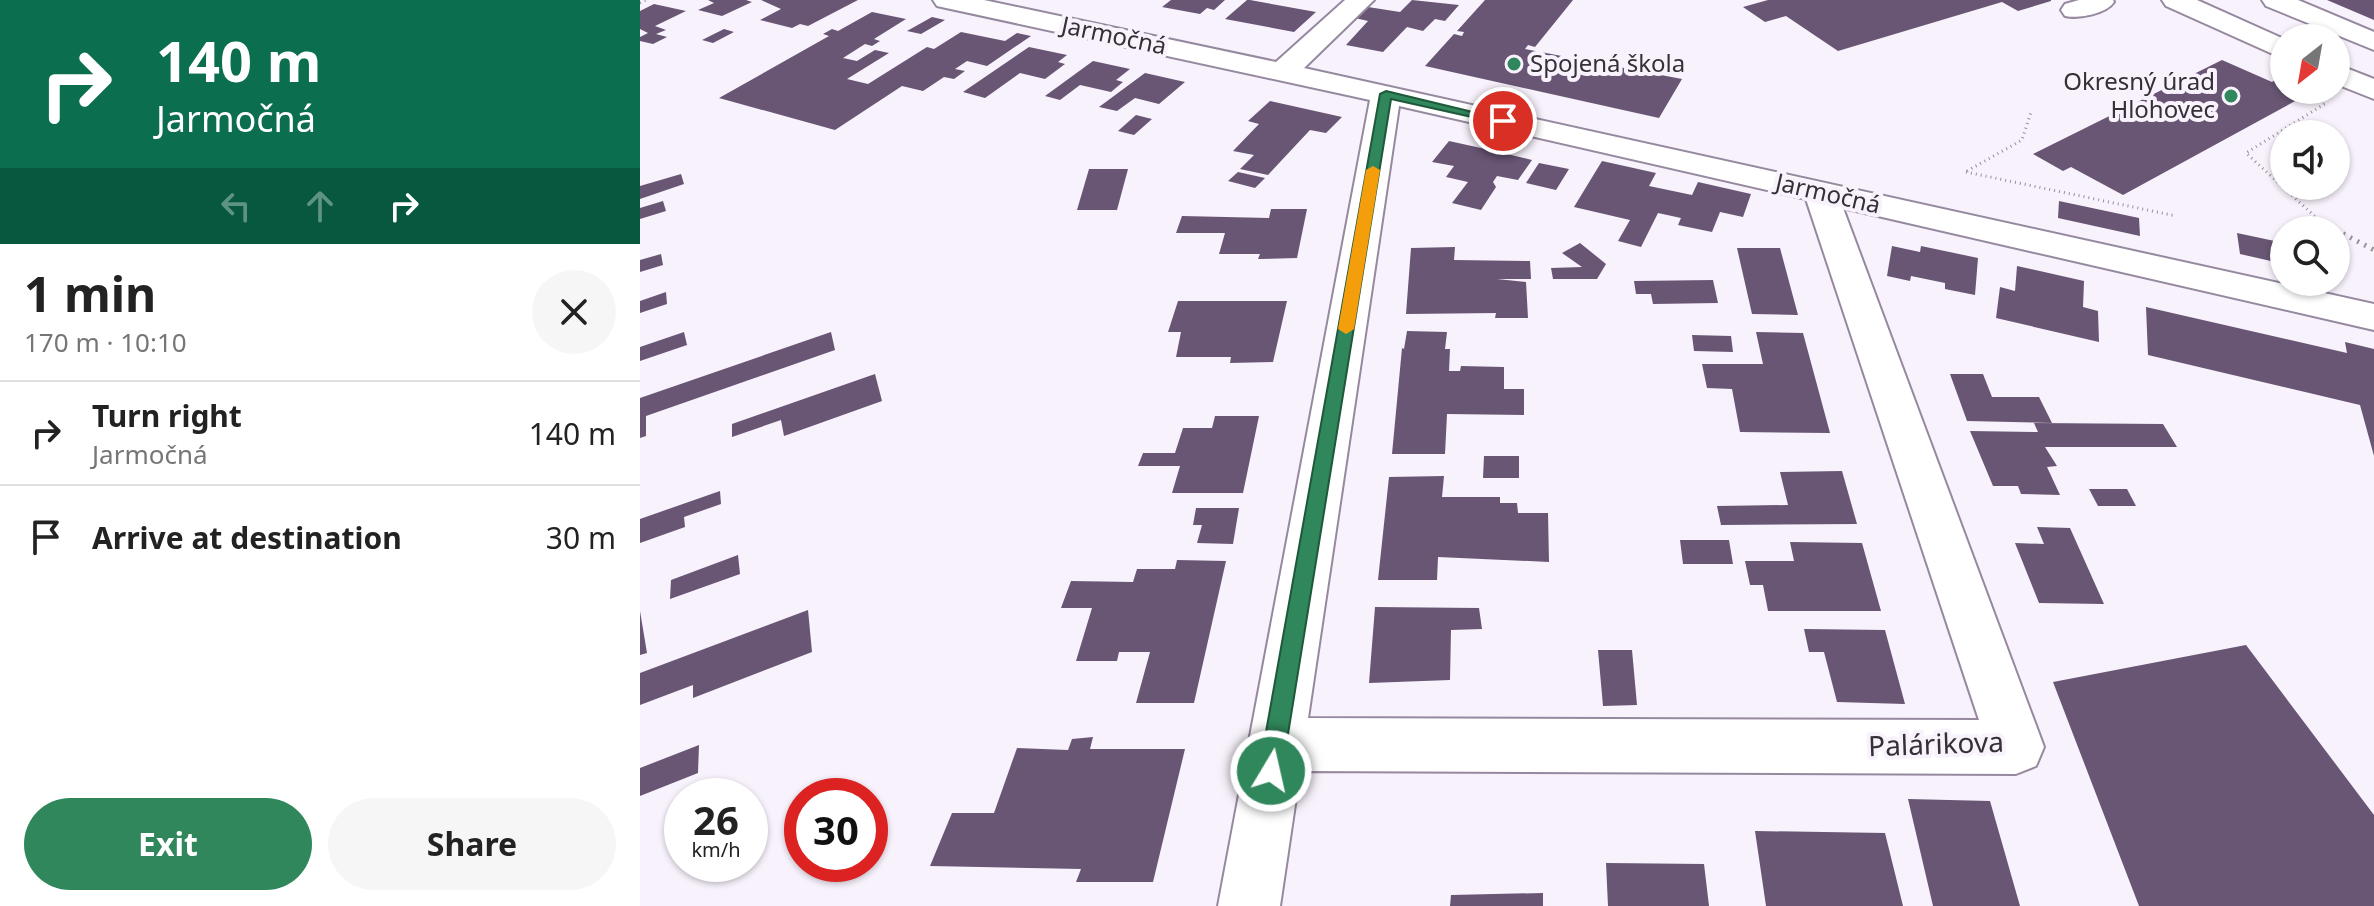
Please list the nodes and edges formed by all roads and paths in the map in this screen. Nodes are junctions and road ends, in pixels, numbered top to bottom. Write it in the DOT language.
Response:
graph roads {
  1 [pos="646,0"];
  2 [pos="946,0"];
  3 [pos="1361,0"];
  4 [pos="2175,0"];
  5 [pos="2275,0"];
  6 [pos="640,3"];
  7 [pos="2374,42"];
  8 [pos="2270,44"];
  9 [pos="1282,72"];
  10 [pos="2350,87"];
  11 [pos="2374,90"];
  12 [pos="1386,94"];
  13 [pos="2312,104"];
  14 [pos="2031,112"];
  15 [pos="1820,192"];
  16 [pos="2176,216"];
  17 [pos="2313,216"];
  18 [pos="2350,237"];
  19 [pos="2374,250"];
  20 [pos="2374,317"];
  21 [pos="1275,744"];
  22 [pos="1249,906"];
  1 -- 6 [label="path"];
  2 -- 9 [label="street, Jarmočná"];
  3 -- 9 [label="street"];
  4 -- 8 [label="street"];
  5 -- 7 [label="street"];
  9 -- 12 [label="street, Jarmočná"];
  10 -- 11 [label="street"];
  12 -- 15 [label="street, Jarmočná"];
  12 -- 21 [label="street"];
  13 -- 17 [label="path"];
  14 -- 16 [label="path"];
  15 -- 20 [label="street, Jarmočná"];
  15 -- 21 [label="street, Palárikova"];
  18 -- 19 [label="path"];
  21 -- 22 [label="street"];
}
